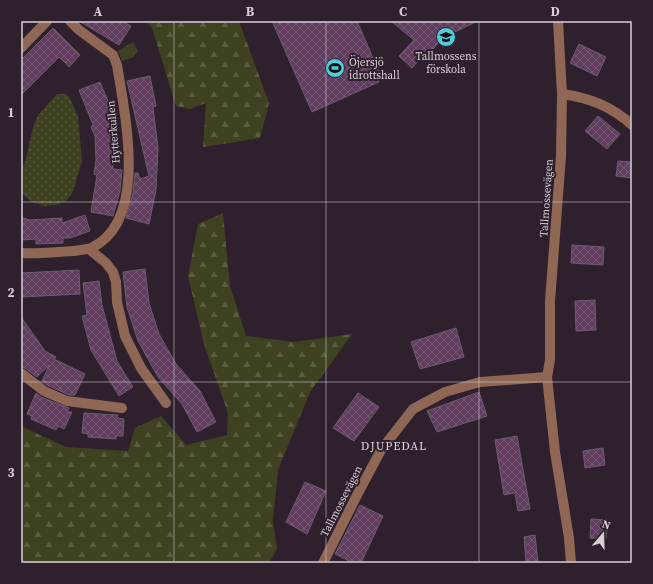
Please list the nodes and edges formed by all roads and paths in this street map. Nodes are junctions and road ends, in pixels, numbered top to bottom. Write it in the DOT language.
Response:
graph roads {
  1 [pos="47,21"];
  2 [pos="70,21"];
  3 [pos="558,21"];
  4 [pos="21,48"];
  5 [pos="562,94"];
  6 [pos="632,125"];
  7 [pos="89,249"];
  8 [pos="21,253"];
  9 [pos="21,373"];
  10 [pos="547,377"];
  11 [pos="166,403"];
  12 [pos="122,408"];
  13 [pos="323,563"];
  14 [pos="572,563"];
  1 -- 4 [label="street"];
  2 -- 7 [label="street, Hytterkullen"];
  3 -- 5 [label="street, Tallmossevägen"];
  5 -- 6 [label="street"];
  5 -- 10 [label="street, Tallmossevägen"];
  7 -- 8 [label="street"];
  7 -- 11 [label="street"];
  9 -- 12 [label="street"];
  10 -- 13 [label="street, Tallmossevägen"];
  10 -- 14 [label="street, Tallmossevägen"];
}
